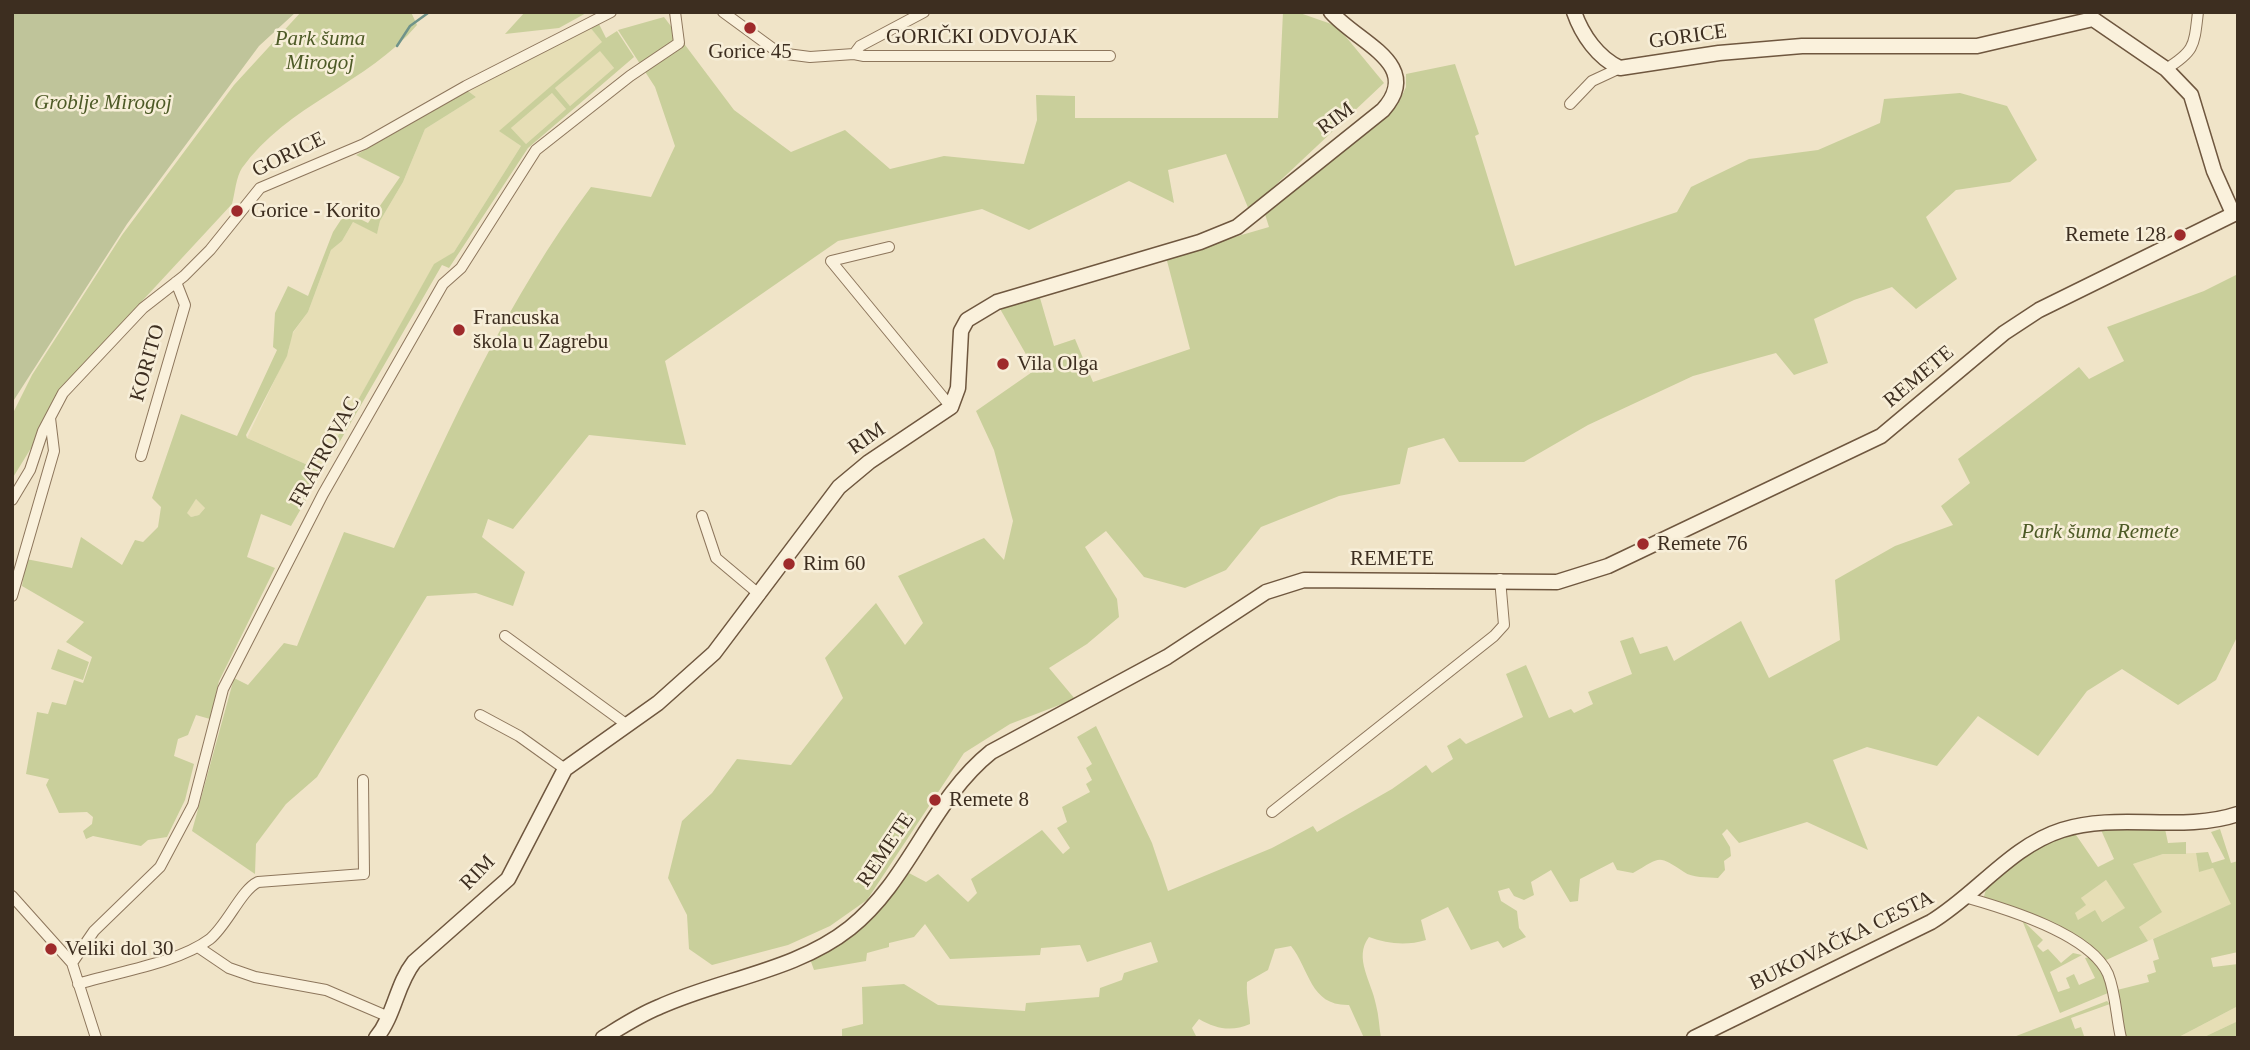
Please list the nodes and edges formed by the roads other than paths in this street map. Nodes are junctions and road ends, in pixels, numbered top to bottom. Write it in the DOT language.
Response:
graph roads {
  1 [pos="611,12"];
  2 [pos="675,12"];
  3 [pos="723,12"];
  4 [pos="924,12"];
  5 [pos="1331,12"];
  6 [pos="1574,12"];
  7 [pos="2198,12"];
  8 [pos="2088,16"];
  9 [pos="854,54"];
  10 [pos="1111,56"];
  11 [pos="1620,68"];
  12 [pos="2166,69"];
  13 [pos="1570,104"];
  14 [pos="2237,213"];
  15 [pos="889,247"];
  16 [pos="176,282"];
  17 [pos="951,407"];
  18 [pos="50,417"];
  19 [pos="141,456"];
  20 [pos="12,500"];
  21 [pos="702,516"];
  22 [pos="1500,579"];
  23 [pos="760,595"];
  24 [pos="12,596"];
  25 [pos="505,636"];
  26 [pos="480,715"];
  27 [pos="626,724"];
  28 [pos="565,769"];
  29 [pos="363,780"];
  30 [pos="1272,812"];
  31 [pos="2238,814"];
  32 [pos="12,896"];
  33 [pos="1968,898"];
  34 [pos="198,947"];
  35 [pos="72,963"];
  36 [pos="78,984"];
  37 [pos="389,1017"];
  38 [pos="96,1038"];
  39 [pos="376,1038"];
  40 [pos="603,1038"];
  41 [pos="1694,1038"];
  42 [pos="2121,1038"];
  1 -- 16 [label="street, GORICE"];
  2 -- 35 [label="street, FRATROVAC"];
  3 -- 9 [label="street"];
  4 -- 9 [label="street"];
  5 -- 17 [label="street, RIM"];
  6 -- 11 [label="street"];
  7 -- 12 [label="street"];
  8 -- 11 [label="street, GORICE"];
  8 -- 12 [label="street, GORICE"];
  9 -- 10 [label="street, GORIČKI ODVOJAK"];
  11 -- 13 [label="street, GORICE"];
  12 -- 14 [label="street, GORICE"];
  14 -- 22 [label="street, REMETE"];
  15 -- 17 [label="street"];
  16 -- 18 [label="street, GORICE"];
  16 -- 19 [label="street, KORITO"];
  17 -- 23 [label="street, RIM"];
  18 -- 20 [label="street, GORICE"];
  18 -- 24 [label="street"];
  21 -- 23 [label="street"];
  22 -- 30 [label="street"];
  22 -- 40 [label="street, REMETE"];
  23 -- 27 [label="street, RIM"];
  25 -- 27 [label="street"];
  26 -- 28 [label="street"];
  27 -- 28 [label="street, RIM"];
  28 -- 37 [label="street, RIM"];
  29 -- 34 [label="street"];
  31 -- 33 [label="street, BUKOVAČKA CESTA"];
  32 -- 35 [label="street"];
  33 -- 41 [label="street, BUKOVAČKA CESTA"];
  33 -- 42 [label="street"];
  34 -- 36 [label="street"];
  34 -- 37 [label="street"];
  35 -- 36 [label="street"];
  36 -- 38 [label="street"];
  37 -- 39 [label="street, RIM"];
}
